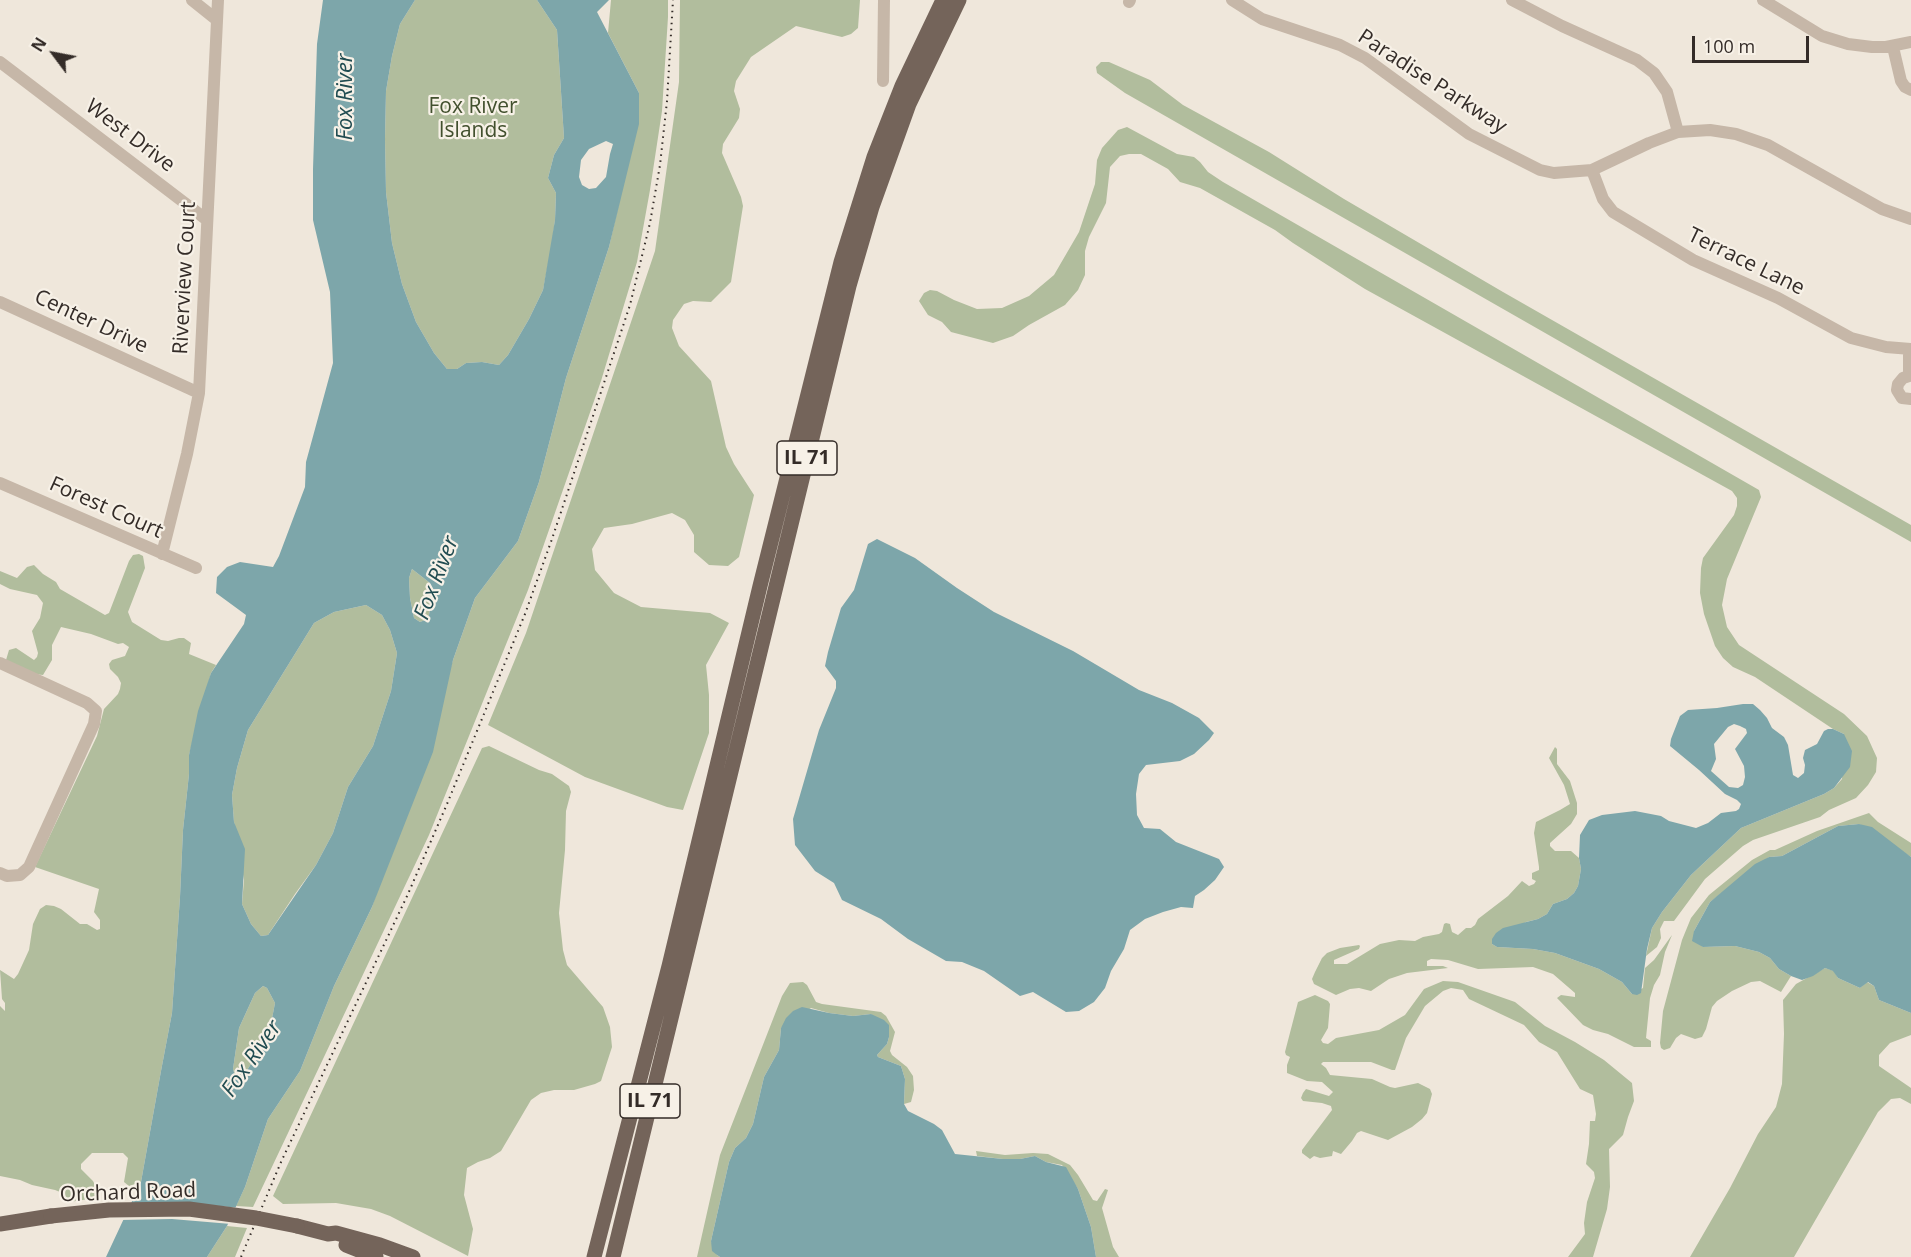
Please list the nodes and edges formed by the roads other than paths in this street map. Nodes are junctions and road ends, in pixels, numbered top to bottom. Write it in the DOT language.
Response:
graph roads {
  1 [pos="192,0"];
  2 [pos="218,0"];
  3 [pos="884,0"];
  4 [pos="943,0"];
  5 [pos="959,0"];
  6 [pos="1232,0"];
  7 [pos="1512,0"];
  8 [pos="1763,0"];
  9 [pos="217,20"];
  10 [pos="1911,42"];
  11 [pos="1893,47"];
  12 [pos="0,62"];
  13 [pos="883,81"];
  14 [pos="1911,90"];
  15 [pos="1678,132"];
  16 [pos="1592,170"];
  17 [pos="1911,219"];
  18 [pos="207,220"];
  19 [pos="0,302"];
  20 [pos="1910,350"];
  21 [pos="1910,376"];
  22 [pos="199,393"];
  23 [pos="1911,399"];
  24 [pos="0,483"];
  25 [pos="162,554"];
  26 [pos="196,568"];
  27 [pos="0,663"];
  28 [pos="0,873"];
  29 [pos="0,1224"];
  30 [pos="328,1234"];
  31 [pos="376,1257"];
  32 [pos="413,1257"];
  33 [pos="594,1257"];
  34 [pos="613,1257"];
  1 -- 9 [label="street"];
  2 -- 9 [label="street, Riverview Court"];
  3 -- 13 [label="street"];
  4 -- 33 [label="main road, IL 71"];
  5 -- 34 [label="main road, IL 71"];
  6 -- 16 [label="street, Paradise Parkway"];
  7 -- 15 [label="street"];
  8 -- 11 [label="street"];
  9 -- 18 [label="street, Riverview Court"];
  10 -- 11 [label="street"];
  11 -- 14 [label="street"];
  12 -- 18 [label="street, West Drive"];
  15 -- 16 [label="street, Paradise Parkway"];
  15 -- 17 [label="street, Paradise Parkway"];
  16 -- 20 [label="street, Terrace Lane"];
  18 -- 22 [label="street, Riverview Court"];
  19 -- 22 [label="street, Center Drive"];
  20 -- 21 [label="street"];
  21 -- 23 [label="street"];
  22 -- 25 [label="street, Riverview Court"];
  24 -- 25 [label="street, Forest Court"];
  25 -- 26 [label="street, Forest Court"];
  27 -- 28 [label="street"];
  29 -- 30 [label="main road, Orchard Road, bridge"];
  30 -- 31 [label="main road, Orchard Road"];
  30 -- 32 [label="main road, Orchard Road"];
}
